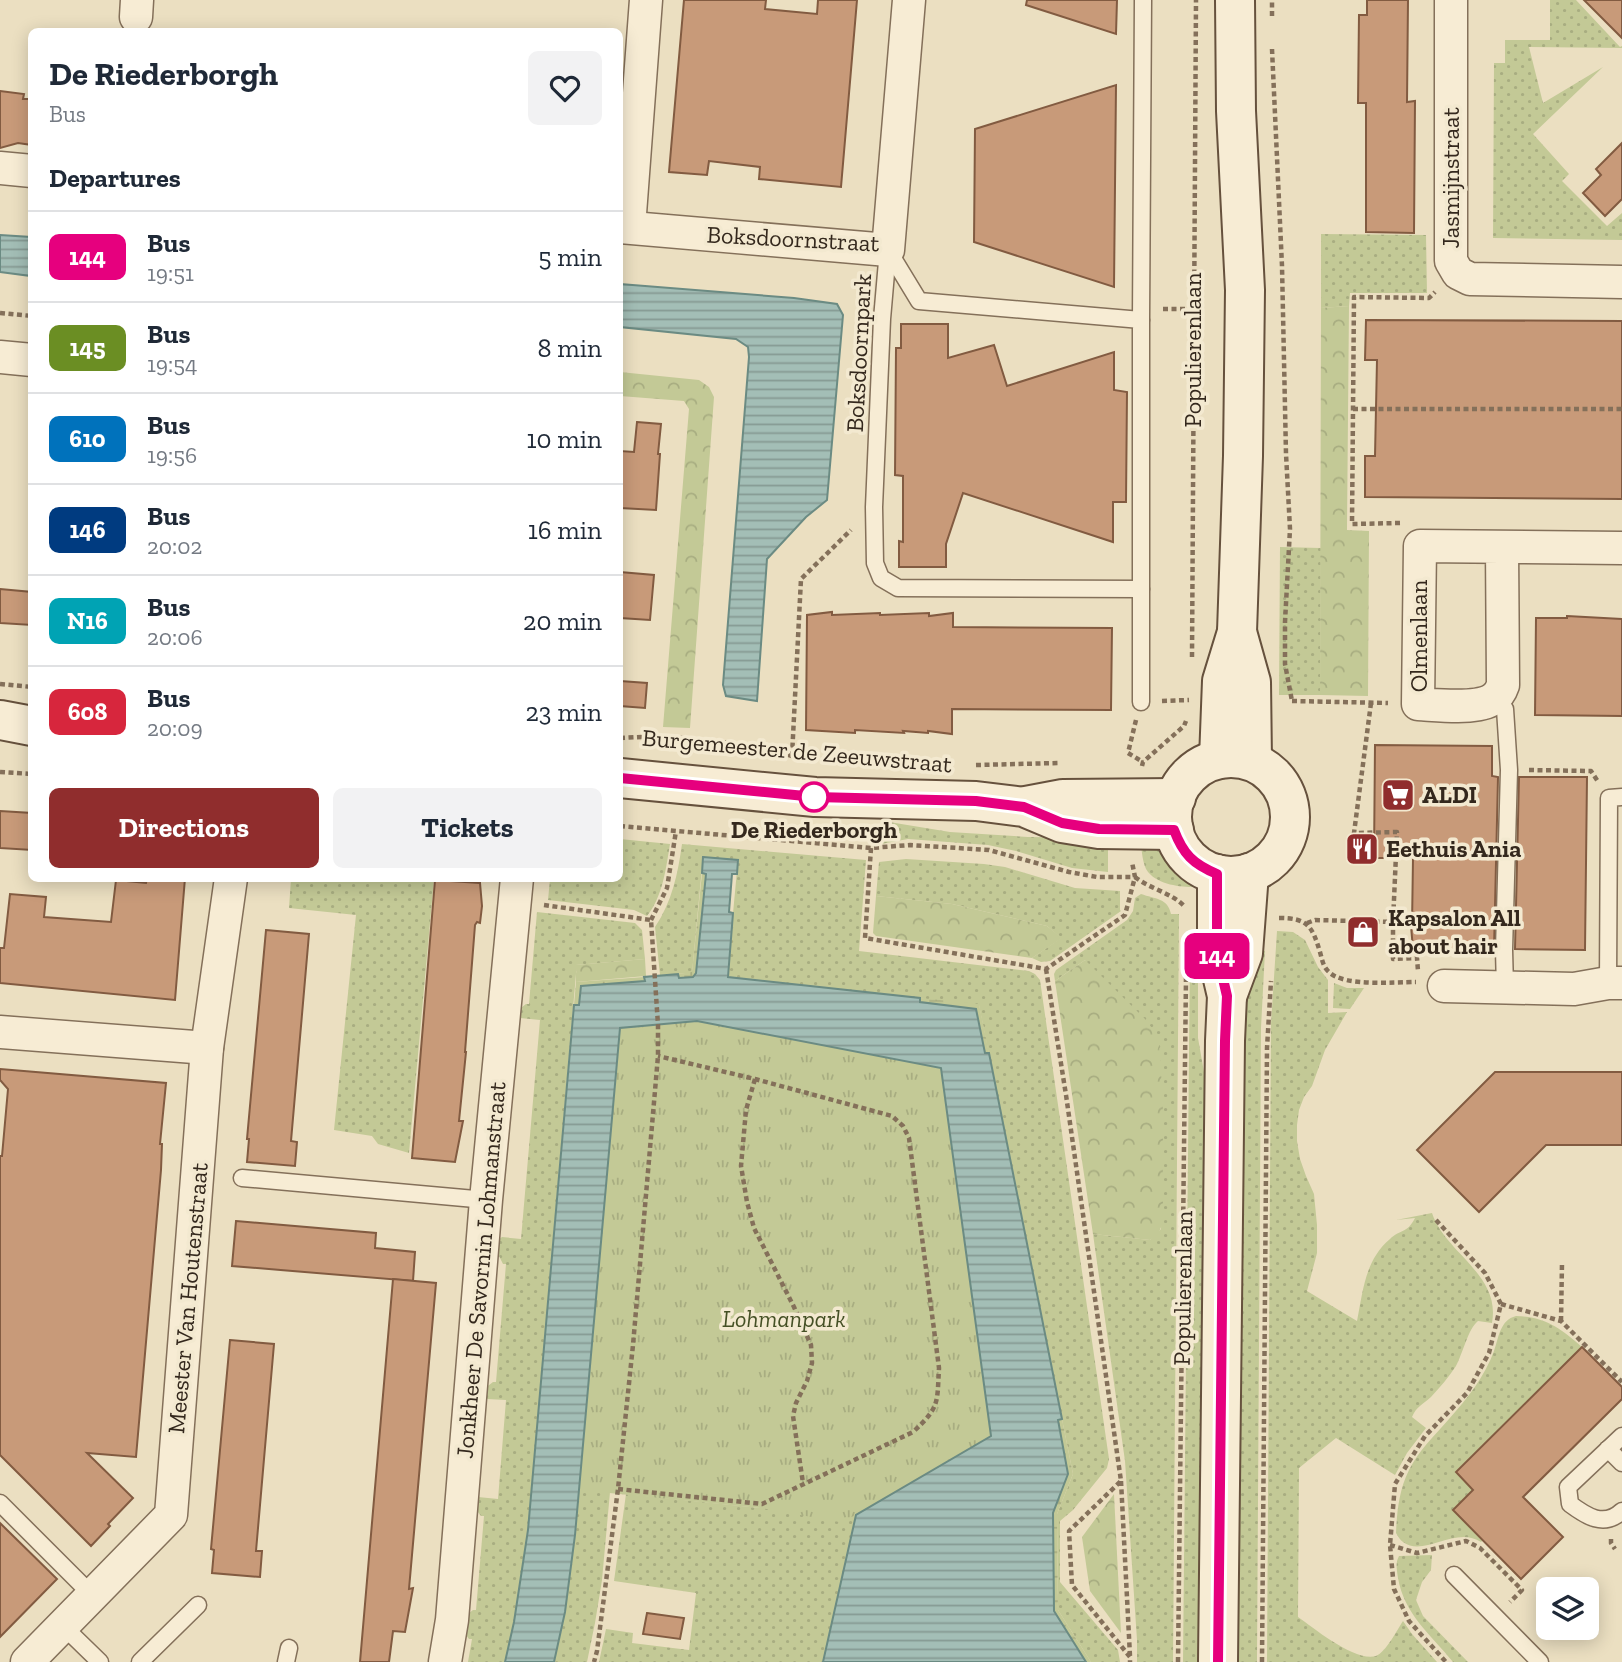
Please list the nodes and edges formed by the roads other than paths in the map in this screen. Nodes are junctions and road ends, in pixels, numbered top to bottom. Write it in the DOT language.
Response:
graph roads {
  1 [pos="646,0"];
  2 [pos="909,0"];
  3 [pos="1143,0"];
  4 [pos="1235,0"];
  5 [pos="1451,0"];
  6 [pos="0,168"];
  7 [pos="28,171"];
  8 [pos="624,227"];
  9 [pos="888,250"];
  10 [pos="1622,282"];
  11 [pos="1141,315"];
  12 [pos="0,357"];
  13 [pos="28,360"];
  14 [pos="1502,547"];
  15 [pos="1622,548"];
  16 [pos="1141,589"];
  17 [pos="1496,698"];
  18 [pos="1141,702"];
  19 [pos="1235,760"];
  20 [pos="623,778"];
  21 [pos="1616,797"];
  22 [pos="1175,814"];
  23 [pos="1233,874"];
  24 [pos="230,882"];
  25 [pos="516,890"];
  26 [pos="1615,983"];
  27 [pos="1431,984"];
  28 [pos="1505,988"];
  29 [pos="0,1032"];
  30 [pos="207,1048"];
  31 [pos="242,1178"];
  32 [pos="486,1200"];
  33 [pos="1622,1436"];
  34 [pos="1608,1449"];
  35 [pos="1622,1463"];
  36 [pos="0,1503"];
  37 [pos="1622,1511"];
  38 [pos="1454,1575"];
  39 [pos="92,1595"];
  40 [pos="198,1605"];
  41 [pos="64,1626"];
  42 [pos="27,1662"];
  43 [pos="100,1662"];
  44 [pos="140,1662"];
  45 [pos="444,1662"];
  46 [pos="1218,1662"];
  47 [pos="1541,1662"];
  1 -- 8 [label="street"];
  2 -- 9 [label="street, Boksdoornstraat"];
  3 -- 11 [label="lane"];
  4 -- 19 [label="street, Populierenlaan"];
  5 -- 10 [label="street, Jasmijnstraat"];
  6 -- 7 [label="street"];
  8 -- 9 [label="street, Boksdoornstraat"];
  9 -- 11 [label="lane, Boksdoornpark"];
  9 -- 16 [label="lane, Boksdoornpark"];
  11 -- 16 [label="lane"];
  12 -- 13 [label="street"];
  14 -- 15 [label="street, Olmenlaan"];
  14 -- 17 [label="street"];
  14 -- 17 [label="street, Olmenlaan"];
  16 -- 18 [label="lane"];
  17 -- 28 [label="lane"];
  19 -- 22 [label="street"];
  19 -- 23 [label="street"];
  20 -- 22 [label="street, Burgemeester de Zeeuwstraat"];
  21 -- 26 [label="lane"];
  22 -- 23 [label="street"];
  23 -- 46 [label="street, Populierenlaan"];
  24 -- 30 [label="street, Meester Van Houtenstraat"];
  25 -- 32 [label="street, Jonkheer De Savornin Lohmanstraat"];
  26 -- 28 [label="street"];
  27 -- 28 [label="street"];
  29 -- 30 [label="street"];
  30 -- 39 [label="street, Meester Van Houtenstraat"];
  31 -- 32 [label="lane"];
  32 -- 45 [label="street, Jonkheer De Savornin Lohmanstraat"];
  33 -- 34 [label="lane"];
  34 -- 35 [label="lane"];
  34 -- 37 [label="lane"];
  36 -- 39 [label="lane"];
  38 -- 47 [label="lane"];
  39 -- 41 [label="street, Meester Van Houtenstraat"];
  40 -- 44 [label="lane"];
  41 -- 42 [label="street, Meester Van Houtenstraat"];
  41 -- 43 [label="lane"];
}
